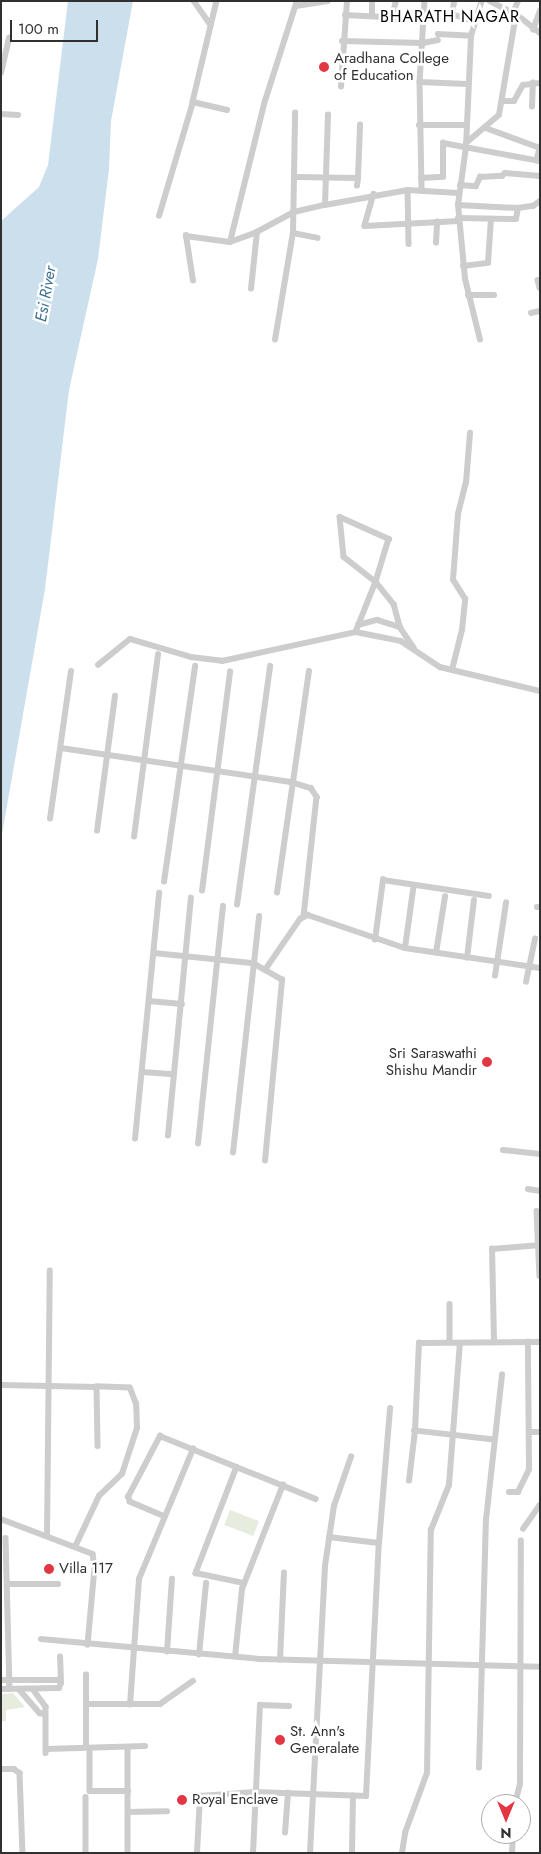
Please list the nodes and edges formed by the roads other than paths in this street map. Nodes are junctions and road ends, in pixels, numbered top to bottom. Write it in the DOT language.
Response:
graph roads {
  1 [pos="194,1"];
  2 [pos="217,1"];
  3 [pos="328,1"];
  4 [pos="347,1"];
  5 [pos="372,1"];
  6 [pos="396,1"];
  7 [pos="424,1"];
  8 [pos="455,1"];
  9 [pos="482,1"];
  10 [pos="490,1"];
  11 [pos="518,1"];
  12 [pos="296,3"];
  13 [pos="540,11"];
  14 [pos="514,14"];
  15 [pos="345,15"];
  16 [pos="372,16"];
  17 [pos="392,17"];
  18 [pos="423,19"];
  19 [pos="474,21"];
  20 [pos="211,25"];
  21 [pos="533,30"];
  22 [pos="540,33"];
  23 [pos="470,36"];
  24 [pos="9,38"];
  25 [pos="342,40"];
  26 [pos="422,43"];
  27 [pos="1,72"];
  28 [pos="420,82"];
  29 [pos="537,83"];
  30 [pos="466,84"];
  31 [pos="341,86"];
  32 [pos="502,101"];
  33 [pos="193,102"];
  34 [pos="532,106"];
  35 [pos="227,110"];
  36 [pos="295,113"];
  37 [pos="1,114"];
  38 [pos="18,115"];
  39 [pos="328,115"];
  40 [pos="419,124"];
  41 [pos="360,125"];
  42 [pos="466,125"];
  43 [pos="486,128"];
  44 [pos="466,145"];
  45 [pos="538,161"];
  46 [pos="540,176"];
  47 [pos="296,177"];
  48 [pos="327,177"];
  49 [pos="358,178"];
  50 [pos="421,178"];
  51 [pos="460,185"];
  52 [pos="357,186"];
  53 [pos="408,190"];
  54 [pos="422,191"];
  55 [pos="458,193"];
  56 [pos="374,194"];
  57 [pos="540,201"];
  58 [pos="324,205"];
  59 [pos="458,205"];
  60 [pos="518,208"];
  61 [pos="294,212"];
  62 [pos="159,216"];
  63 [pos="491,219"];
  64 [pos="458,220"];
  65 [pos="436,222"];
  66 [pos="409,224"];
  67 [pos="257,232"];
  68 [pos="293,233"];
  69 [pos="318,238"];
  70 [pos="230,242"];
  71 [pos="436,243"];
  72 [pos="410,244"];
  73 [pos="463,266"];
  74 [pos="538,280"];
  75 [pos="193,281"];
  76 [pos="540,288"];
  77 [pos="251,289"];
  78 [pos="494,295"];
  79 [pos="468,296"];
  80 [pos="540,311"];
  81 [pos="531,313"];
  82 [pos="275,340"];
  83 [pos="480,340"];
  84 [pos="470,434"];
  85 [pos="376,582"];
  86 [pos="358,625"];
  87 [pos="400,627"];
  88 [pos="356,632"];
  89 [pos="414,648"];
  90 [pos="158,654"];
  91 [pos="98,666"];
  92 [pos="195,666"];
  93 [pos="270,666"];
  94 [pos="452,670"];
  95 [pos="71,671"];
  96 [pos="230,672"];
  97 [pos="309,672"];
  98 [pos="540,691"];
  99 [pos="114,696"];
  100 [pos="61,748"];
  101 [pos="107,755"];
  102 [pos="144,760"];
  103 [pos="181,766"];
  104 [pos="218,771"];
  105 [pos="254,777"];
  106 [pos="293,782"];
  107 [pos="50,819"];
  108 [pos="97,831"];
  109 [pos="134,837"];
  110 [pos="164,882"];
  111 [pos="413,890"];
  112 [pos="202,891"];
  113 [pos="277,893"];
  114 [pos="159,894"];
  115 [pos="489,896"];
  116 [pos="445,897"];
  117 [pos="191,898"];
  118 [pos="474,900"];
  119 [pos="506,903"];
  120 [pos="237,905"];
  121 [pos="223,906"];
  122 [pos="258,916"];
  123 [pos="304,916"];
  124 [pos="535,939"];
  125 [pos="375,940"];
  126 [pos="405,948"];
  127 [pos="154,953"];
  128 [pos="436,953"];
  129 [pos="187,956"];
  130 [pos="467,958"];
  131 [pos="218,959"];
  132 [pos="498,962"];
  133 [pos="253,964"];
  134 [pos="530,967"];
  135 [pos="540,968"];
  136 [pos="266,970"];
  137 [pos="495,976"];
  138 [pos="526,982"];
  139 [pos="149,1001"];
  140 [pos="182,1004"];
  141 [pos="142,1072"];
  142 [pos="174,1074"];
  143 [pos="168,1136"];
  144 [pos="135,1139"];
  145 [pos="198,1144"];
  146 [pos="503,1150"];
  147 [pos="233,1153"];
  148 [pos="540,1154"];
  149 [pos="265,1161"];
  150 [pos="528,1189"];
  151 [pos="540,1191"];
  152 [pos="537,1211"];
  153 [pos="539,1245"];
  154 [pos="50,1271"];
  155 [pos="540,1276"];
  156 [pos="450,1304"];
  157 [pos="450,1342"];
  158 [pos="494,1342"];
  159 [pos="528,1342"];
  160 [pos="540,1342"];
  161 [pos="460,1343"];
  162 [pos="502,1375"];
  163 [pos="1,1386"];
  164 [pos="49,1386"];
  165 [pos="97,1387"];
  166 [pos="390,1408"];
  167 [pos="415,1432"];
  168 [pos="530,1432"];
  169 [pos="540,1432"];
  170 [pos="453,1436"];
  171 [pos="494,1440"];
  172 [pos="98,1446"];
  173 [pos="193,1449"];
  174 [pos="350,1457"];
  175 [pos="237,1466"];
  176 [pos="409,1481"];
  177 [pos="283,1485"];
  178 [pos="510,1492"];
  179 [pos="316,1499"];
  180 [pos="540,1505"];
  181 [pos="164,1517"];
  182 [pos="1,1519"];
  183 [pos="523,1529"];
  184 [pos="47,1536"];
  185 [pos="330,1537"];
  186 [pos="6,1538"];
  187 [pos="521,1540"];
  188 [pos="379,1543"];
  189 [pos="76,1547"];
  190 [pos="284,1573"];
  191 [pos="4,1577"];
  192 [pos="172,1578"];
  193 [pos="206,1583"];
  194 [pos="244,1583"];
  195 [pos="8,1584"];
  196 [pos="58,1584"];
  197 [pos="41,1639"];
  198 [pos="88,1644"];
  199 [pos="131,1649"];
  200 [pos="167,1652"];
  201 [pos="199,1655"];
  202 [pos="60,1657"];
  203 [pos="235,1657"];
  204 [pos="280,1660"];
  205 [pos="319,1661"];
  206 [pos="373,1663"];
  207 [pos="427,1665"];
  208 [pos="480,1667"];
  209 [pos="521,1667"];
  210 [pos="540,1667"];
  211 [pos="86,1675"];
  212 [pos="1,1680"];
  213 [pos="10,1680"];
  214 [pos="60,1680"];
  215 [pos="193,1681"];
  216 [pos="10,1688"];
  217 [pos="33,1688"];
  218 [pos="1,1689"];
  219 [pos="20,1689"];
  220 [pos="86,1704"];
  221 [pos="130,1705"];
  222 [pos="289,1706"];
  223 [pos="45,1714"];
  224 [pos="146,1746"];
  225 [pos="128,1747"];
  226 [pos="88,1748"];
  227 [pos="478,1768"];
  228 [pos="1,1769"];
  229 [pos="128,1791"];
  230 [pos="255,1792"];
  231 [pos="288,1793"];
  232 [pos="312,1794"];
  233 [pos="518,1794"];
  234 [pos="353,1796"];
  235 [pos="86,1797"];
  236 [pos="128,1812"];
  237 [pos="167,1812"];
  238 [pos="285,1833"];
  239 [pos="22,1853"];
  240 [pos="86,1853"];
  241 [pos="128,1853"];
  242 [pos="197,1853"];
  243 [pos="253,1853"];
  244 [pos="310,1853"];
  245 [pos="352,1853"];
  246 [pos="402,1853"];
  1 -- 20 [label="street"];
  2 -- 20 [label="street"];
  3 -- 12 [label="street"];
  4 -- 15 [label="street"];
  5 -- 16 [label="street"];
  6 -- 17 [label="street"];
  7 -- 18 [label="street"];
  8 -- 19 [label="street"];
  9 -- 19 [label="street"];
  10 -- 14 [label="street"];
  11 -- 14 [label="street"];
  12 -- 70 [label="street"];
  13 -- 21 [label="street"];
  14 -- 21 [label="street"];
  14 -- 32 [label="street"];
  15 -- 16 [label="street"];
  15 -- 25 [label="street"];
  16 -- 17 [label="street"];
  17 -- 18 [label="street"];
  18 -- 26 [label="street"];
  19 -- 23 [label="street"];
  20 -- 33 [label="street"];
  21 -- 22 [label="street"];
  23 -- 26 [label="street"];
  23 -- 30 [label="street"];
  24 -- 27 [label="street"];
  25 -- 26 [label="street"];
  25 -- 31 [label="street"];
  26 -- 28 [label="street"];
  28 -- 30 [label="street"];
  28 -- 40 [label="street"];
  29 -- 32 [label="street"];
  29 -- 34 [label="street"];
  30 -- 42 [label="street"];
  32 -- 43 [label="street"];
  33 -- 35 [label="street"];
  33 -- 62 [label="street"];
  36 -- 47 [label="street"];
  37 -- 38 [label="street"];
  39 -- 48 [label="street"];
  40 -- 42 [label="street"];
  40 -- 50 [label="street"];
  41 -- 49 [label="street"];
  42 -- 44 [label="street"];
  43 -- 44 [label="street"];
  43 -- 45 [label="street"];
  44 -- 45 [label="street"];
  44 -- 50 [label="street"];
  44 -- 51 [label="street"];
  46 -- 51 [label="street"];
  47 -- 48 [label="street"];
  47 -- 61 [label="street"];
  48 -- 49 [label="street"];
  48 -- 58 [label="street"];
  49 -- 52 [label="street"];
  50 -- 54 [label="street"];
  51 -- 55 [label="street"];
  53 -- 54 [label="street"];
  53 -- 56 [label="street"];
  53 -- 66 [label="street"];
  54 -- 55 [label="street"];
  55 -- 59 [label="street"];
  56 -- 58 [label="street"];
  56 -- 66 [label="street"];
  57 -- 60 [label="street"];
  58 -- 61 [label="street"];
  59 -- 60 [label="street"];
  59 -- 64 [label="street"];
  60 -- 63 [label="street"];
  61 -- 67 [label="street"];
  61 -- 68 [label="street"];
  63 -- 64 [label="street"];
  63 -- 73 [label="street"];
  64 -- 65 [label="street"];
  64 -- 73 [label="street"];
  65 -- 66 [label="street"];
  65 -- 71 [label="street"];
  66 -- 72 [label="street"];
  67 -- 70 [label="street"];
  67 -- 77 [label="street"];
  68 -- 69 [label="street"];
  68 -- 82 [label="street"];
  70 -- 75 [label="street"];
  73 -- 79 [label="street"];
  74 -- 76 [label="street"];
  78 -- 79 [label="street"];
  79 -- 83 [label="street"];
  80 -- 81 [label="street"];
  84 -- 94 [label="street"];
  85 -- 85 [label="street"];
  85 -- 86 [label="street"];
  85 -- 87 [label="street"];
  86 -- 87 [label="street"];
  86 -- 88 [label="street"];
  87 -- 89 [label="street"];
  88 -- 89 [label="street"];
  88 -- 91 [label="street"];
  89 -- 94 [label="street"];
  90 -- 102 [label="street"];
  92 -- 103 [label="street"];
  93 -- 105 [label="street"];
  94 -- 98 [label="street"];
  95 -- 100 [label="street"];
  96 -- 104 [label="street"];
  97 -- 106 [label="street"];
  99 -- 101 [label="street"];
  100 -- 101 [label="street"];
  100 -- 107 [label="street"];
  101 -- 102 [label="street"];
  101 -- 108 [label="street"];
  102 -- 103 [label="street"];
  102 -- 109 [label="street"];
  103 -- 104 [label="street"];
  103 -- 110 [label="street"];
  104 -- 105 [label="street"];
  104 -- 112 [label="street"];
  105 -- 106 [label="street"];
  105 -- 120 [label="street"];
  106 -- 113 [label="street"];
  106 -- 123 [label="street"];
  111 -- 126 [label="street"];
  114 -- 127 [label="street"];
  115 -- 125 [label="street"];
  116 -- 128 [label="street"];
  117 -- 129 [label="street"];
  118 -- 130 [label="street"];
  119 -- 132 [label="street"];
  121 -- 131 [label="street"];
  122 -- 133 [label="street"];
  123 -- 125 [label="street"];
  123 -- 136 [label="street"];
  124 -- 134 [label="street"];
  125 -- 126 [label="street"];
  126 -- 128 [label="street"];
  127 -- 129 [label="street"];
  127 -- 139 [label="street"];
  128 -- 130 [label="street"];
  129 -- 131 [label="street"];
  129 -- 140 [label="street"];
  130 -- 132 [label="street"];
  131 -- 133 [label="street"];
  131 -- 145 [label="street"];
  132 -- 134 [label="street"];
  132 -- 137 [label="street"];
  133 -- 136 [label="street"];
  133 -- 147 [label="street"];
  134 -- 135 [label="street"];
  134 -- 138 [label="street"];
  136 -- 149 [label="street"];
  139 -- 140 [label="street"];
  139 -- 141 [label="street"];
  140 -- 142 [label="street"];
  141 -- 142 [label="street"];
  141 -- 144 [label="street"];
  142 -- 143 [label="street"];
  146 -- 148 [label="street"];
  150 -- 151 [label="street"];
  152 -- 153 [label="street"];
  153 -- 155 [label="street"];
  153 -- 158 [label="street"];
  154 -- 164 [label="street"];
  156 -- 157 [label="street"];
  157 -- 161 [label="street"];
  157 -- 167 [label="street"];
  158 -- 159 [label="street"];
  158 -- 161 [label="street"];
  159 -- 160 [label="street"];
  159 -- 168 [label="street"];
  161 -- 170 [label="street"];
  162 -- 171 [label="street"];
  163 -- 164 [label="street"];
  164 -- 165 [label="street"];
  164 -- 184 [label="street"];
  165 -- 172 [label="street"];
  165 -- 189 [label="street"];
  166 -- 188 [label="street"];
  167 -- 170 [label="street"];
  167 -- 176 [label="street"];
  168 -- 169 [label="street"];
  168 -- 178 [label="street"];
  170 -- 171 [label="street"];
  170 -- 207 [label="street"];
  171 -- 208 [label="street"];
  173 -- 175 [label="street"];
  173 -- 181 [label="street"];
  173 -- 181 [label="street"];
  174 -- 185 [label="street"];
  175 -- 177 [label="street"];
  175 -- 194 [label="street"];
  177 -- 179 [label="street"];
  177 -- 194 [label="street"];
  180 -- 183 [label="street"];
  181 -- 199 [label="street"];
  182 -- 184 [label="street"];
  184 -- 189 [label="street"];
  185 -- 188 [label="street"];
  185 -- 205 [label="street"];
  186 -- 191 [label="street"];
  187 -- 209 [label="street"];
  188 -- 206 [label="street"];
  189 -- 198 [label="street"];
  190 -- 204 [label="street"];
  191 -- 195 [label="street"];
  192 -- 200 [label="street"];
  193 -- 201 [label="street"];
  194 -- 203 [label="street"];
  195 -- 196 [label="street"];
  195 -- 213 [label="street"];
  197 -- 198 [label="street"];
  198 -- 199 [label="street"];
  199 -- 200 [label="street"];
  199 -- 221 [label="street"];
  200 -- 201 [label="street"];
  201 -- 203 [label="street"];
  202 -- 214 [label="street"];
  203 -- 204 [label="street"];
  204 -- 205 [label="street"];
  205 -- 206 [label="street"];
  205 -- 232 [label="street"];
  206 -- 207 [label="street"];
  206 -- 234 [label="street"];
  207 -- 208 [label="street"];
  207 -- 246 [label="street"];
  208 -- 209 [label="street"];
  208 -- 227 [label="street"];
  209 -- 210 [label="street"];
  209 -- 233 [label="street"];
  211 -- 220 [label="street"];
  212 -- 213 [label="street"];
  213 -- 214 [label="street"];
  213 -- 216 [label="street"];
  214 -- 217 [label="street"];
  215 -- 221 [label="street"];
  216 -- 218 [label="street"];
  216 -- 219 [label="street"];
  217 -- 219 [label="street"];
  217 -- 223 [label="street"];
  219 -- 223 [label="street"];
  220 -- 221 [label="street"];
  220 -- 226 [label="street"];
  222 -- 230 [label="street"];
  223 -- 226 [label="street"];
  224 -- 225 [label="street"];
  225 -- 226 [label="street"];
  225 -- 229 [label="street"];
  226 -- 229 [label="street"];
  228 -- 239 [label="street"];
  229 -- 236 [label="street"];
  230 -- 231 [label="street"];
  230 -- 242 [label="street"];
  230 -- 243 [label="street"];
  231 -- 232 [label="street"];
  231 -- 238 [label="street"];
  232 -- 234 [label="street"];
  232 -- 244 [label="street"];
  234 -- 245 [label="street"];
  235 -- 240 [label="street"];
  236 -- 237 [label="street"];
  236 -- 241 [label="street"];
}
